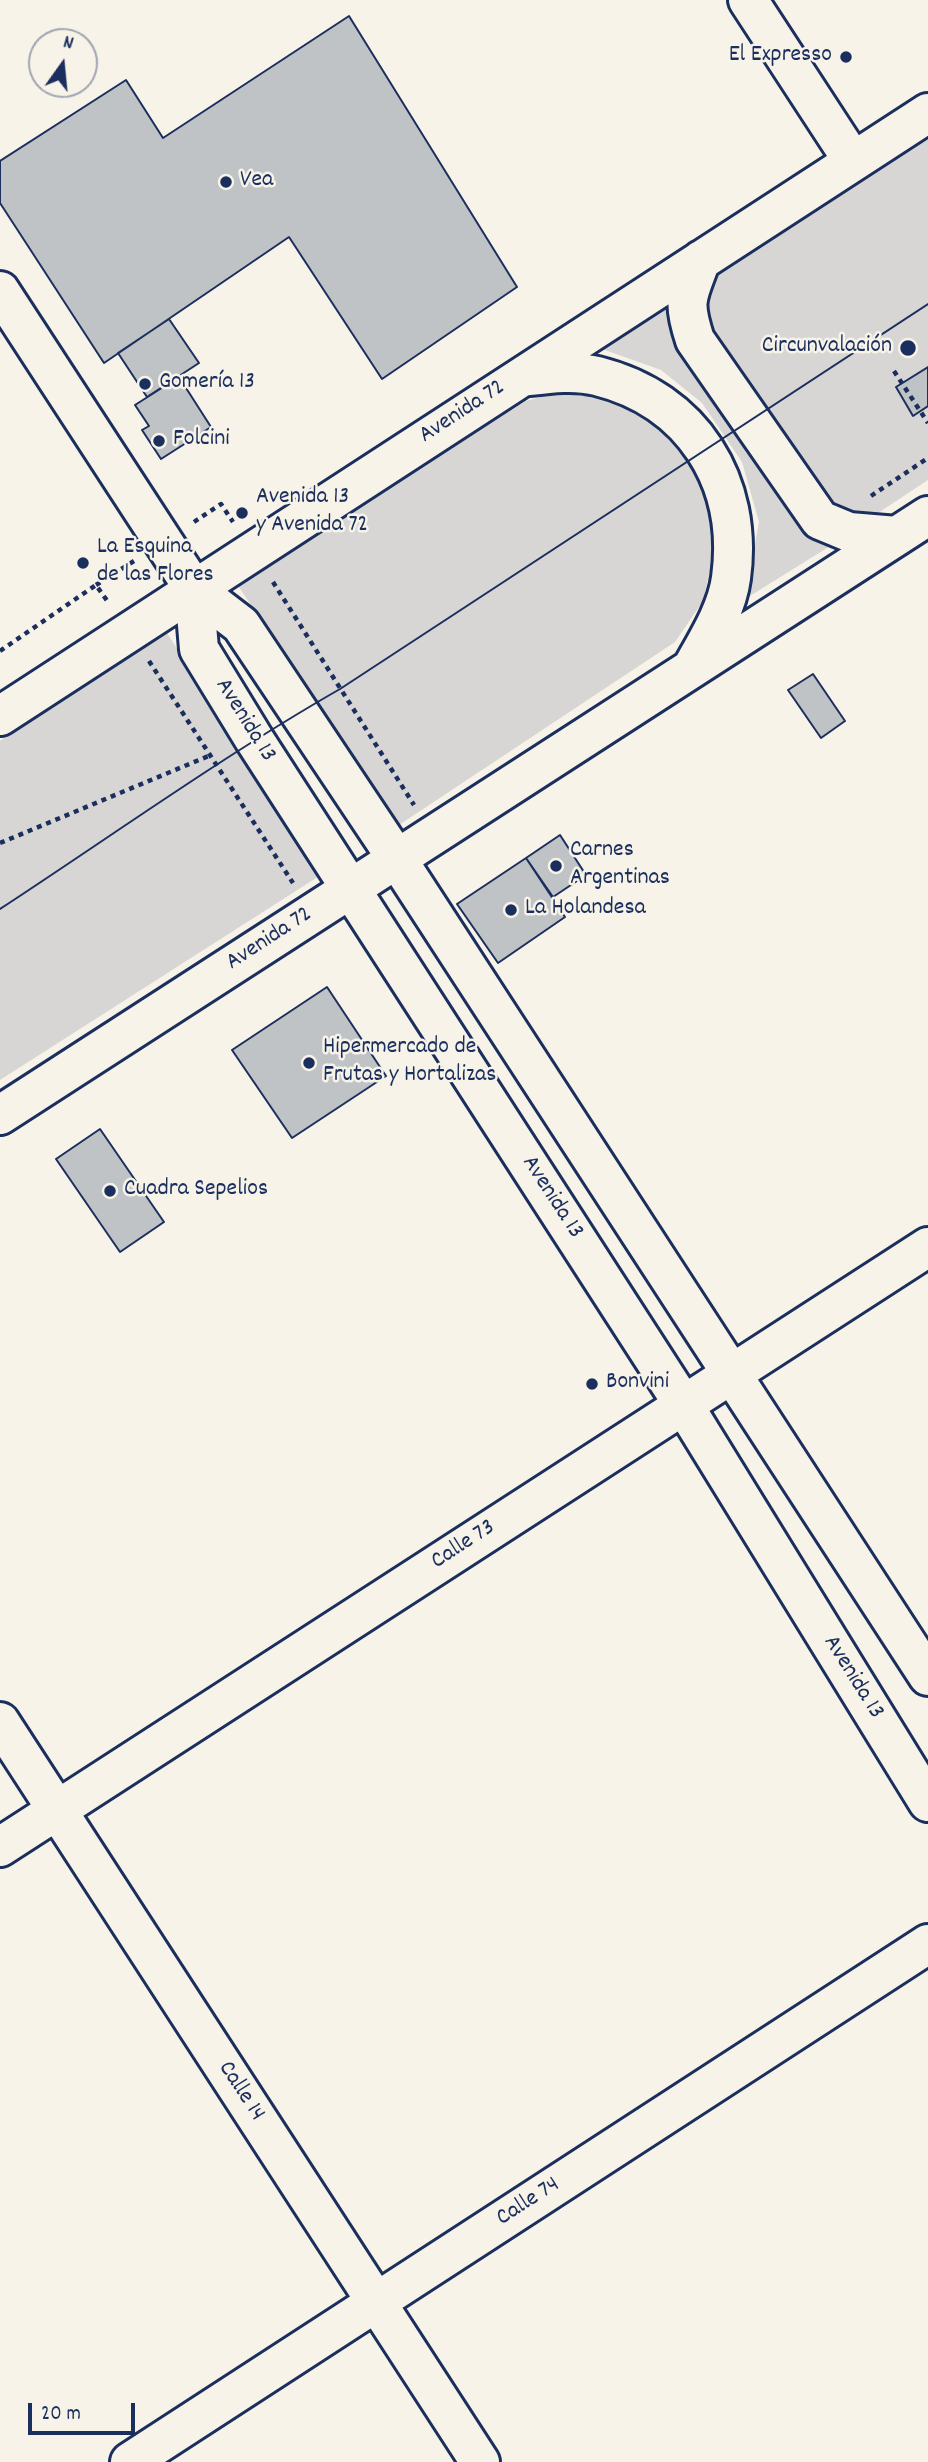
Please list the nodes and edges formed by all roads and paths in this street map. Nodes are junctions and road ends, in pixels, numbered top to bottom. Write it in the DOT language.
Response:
graph roads {
  1 [pos="748,0"];
  2 [pos="928,113"];
  3 [pos="853,161"];
  4 [pos="701,260"];
  5 [pos="0,290"];
  6 [pos="894,371"];
  7 [pos="517,378"];
  8 [pos="928,423"];
  9 [pos="928,458"];
  10 [pos="869,498"];
  11 [pos="913,526"];
  12 [pos="194,589"];
  13 [pos="128,632"];
  14 [pos="0,651"];
  15 [pos="692,668"];
  16 [pos="0,716"];
  17 [pos="211,755"];
  18 [pos="0,843"];
  19 [pos="397,859"];
  20 [pos="351,888"];
  21 [pos="312,913"];
  22 [pos="0,1115"];
  23 [pos="928,1247"];
  24 [pos="732,1375"];
  25 [pos="683,1404"];
  26 [pos="928,1676"];
  27 [pos="0,1722"];
  28 [pos="928,1802"];
  29 [pos="58,1810"];
  30 [pos="0,1847"];
  31 [pos="928,1944"];
  32 [pos="376,2302"];
  33 [pos="130,2462"];
  34 [pos="480,2462"];
  1 -- 3 [label="main road"];
  2 -- 3 [label="main road, Avenida 72"];
  3 -- 4 [label="main road, Avenida 72"];
  4 -- 7 [label="main road, Avenida 72"];
  4 -- 11 [label="main road"];
  5 -- 12 [label="main road, Avenida 13"];
  6 -- 8 [label="path"];
  7 -- 12 [label="main road, Avenida 72"];
  7 -- 15 [label="main road"];
  9 -- 10 [label="path"];
  11 -- 15 [label="main road, Avenida 72"];
  12 -- 13 [label="main road, Avenida 72"];
  12 -- 19 [label="main road, Avenida 13"];
  12 -- 20 [label="main road, Avenida 13"];
  13 -- 14 [label="path"];
  13 -- 16 [label="main road, Avenida 72"];
  13 -- 17 [label="path"];
  15 -- 19 [label="main road, Avenida 72"];
  17 -- 18 [label="path"];
  17 -- 21 [label="path"];
  19 -- 20 [label="main road, Avenida 72"];
  19 -- 24 [label="main road, Avenida 13"];
  20 -- 21 [label="main road, Avenida 72"];
  20 -- 25 [label="main road, Avenida 13"];
  21 -- 22 [label="main road, Avenida 72"];
  23 -- 24 [label="main road, Calle 73"];
  24 -- 25 [label="main road, Calle 73"];
  24 -- 26 [label="main road, Avenida 13"];
  25 -- 28 [label="main road, Avenida 13"];
  25 -- 29 [label="main road, Calle 73"];
  27 -- 29 [label="main road, Calle 14"];
  29 -- 30 [label="main road, Calle 73"];
  29 -- 32 [label="main road, Calle 14"];
  31 -- 32 [label="main road, Calle 74"];
  32 -- 33 [label="main road, Calle 74"];
  32 -- 34 [label="main road, Calle 14"];
}
